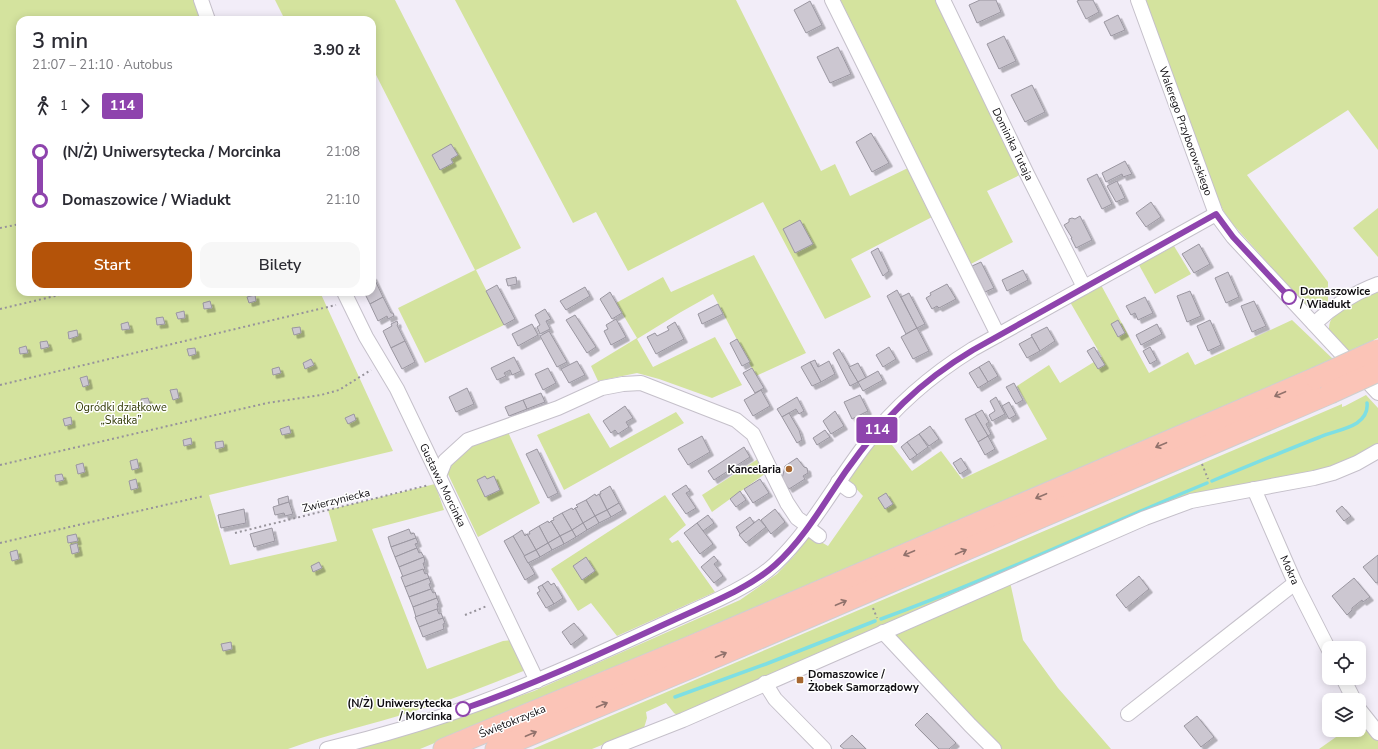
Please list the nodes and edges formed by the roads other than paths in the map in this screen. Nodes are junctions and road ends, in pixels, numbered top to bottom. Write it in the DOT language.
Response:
graph roads {
  1 [pos="201,0"];
  2 [pos="832,0"];
  3 [pos="943,0"];
  4 [pos="1138,0"];
  5 [pos="207,16"];
  6 [pos="1216,214"];
  7 [pos="1378,284"];
  8 [pos="1084,288"];
  9 [pos="346,297"];
  10 [pos="1314,324"];
  11 [pos="998,335"];
  12 [pos="1378,350"];
  13 [pos="1378,371"];
  14 [pos="1378,393"];
  15 [pos="1378,451"];
  16 [pos="440,479"];
  17 [pos="1254,489"];
  18 [pos="807,527"];
  19 [pos="819,536"];
  20 [pos="1295,583"];
  21 [pos="883,632"];
  22 [pos="1324,641"];
  23 [pos="537,680"];
  24 [pos="766,683"];
  25 [pos="562,711"];
  26 [pos="1128,714"];
  27 [pos="1366,718"];
  28 [pos="1378,733"];
  29 [pos="327,749"];
  30 [pos="444,749"];
  31 [pos="496,749"];
  32 [pos="609,749"];
  33 [pos="824,749"];
  34 [pos="994,749"];
  1 -- 5 [label="street"];
  2 -- 11 [label="street"];
  3 -- 8 [label="street, Dominika Tutaja"];
  4 -- 6 [label="street, Walerego Przyborowskiego"];
  6 -- 8 [label="street"];
  6 -- 10 [label="street, Walerego Przyborowskiego"];
  7 -- 10 [label="street"];
  8 -- 11 [label="street"];
  9 -- 16 [label="street, Gustawa Morcinka"];
  10 -- 14 [label="street, Walerego Przyborowskiego"];
  11 -- 18 [label="street"];
  12 -- 25 [label="highway, one-way, bridge"];
  25 -- 13 [label="highway, one-way, bridge"];
  15 -- 17 [label="street"];
  16 -- 18 [label="street"];
  16 -- 23 [label="street, Gustawa Morcinka"];
  17 -- 20 [label="street, Mokra"];
  17 -- 21 [label="street"];
  18 -- 19 [label="street"];
  18 -- 23 [label="street"];
  20 -- 22 [label="street, Mokra"];
  20 -- 26 [label="street"];
  21 -- 24 [label="street"];
  21 -- 34 [label="street"];
  23 -- 29 [label="street"];
  24 -- 32 [label="street"];
  24 -- 33 [label="street"];
  25 -- 30 [label="highway, Świętokrzyska"];
  31 -- 25 [label="highway, Świętokrzyska, one-way"];
  27 -- 28 [label="street"];
}
